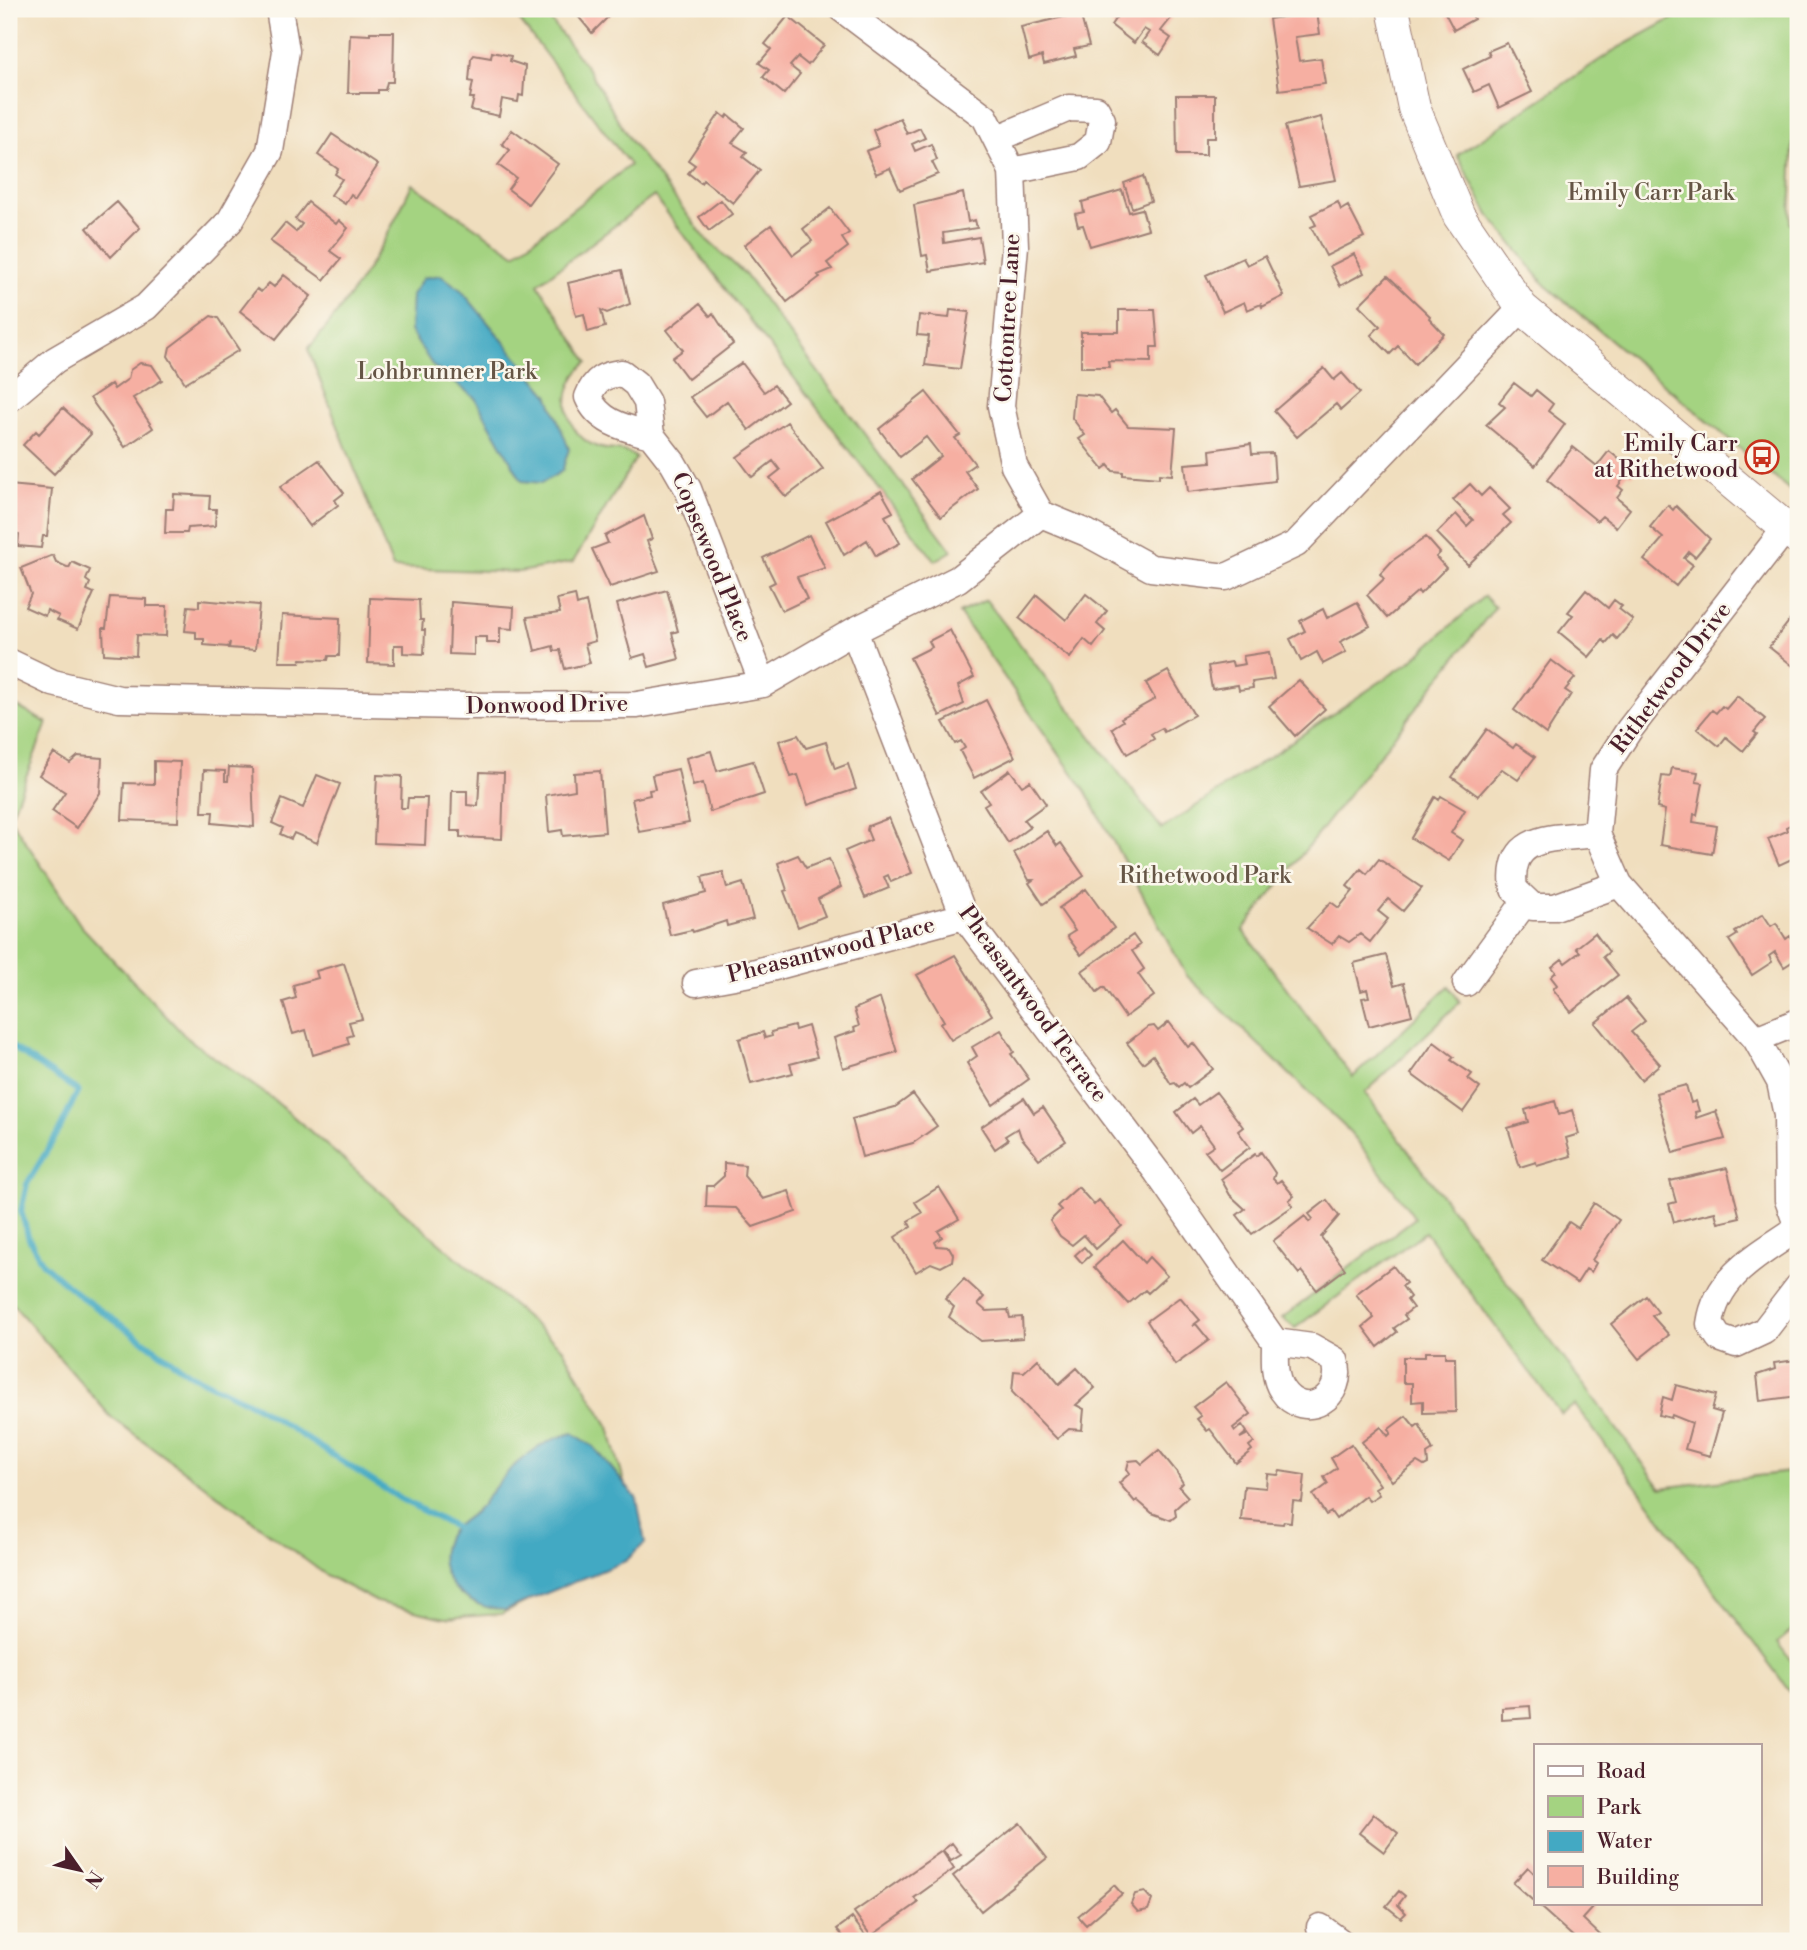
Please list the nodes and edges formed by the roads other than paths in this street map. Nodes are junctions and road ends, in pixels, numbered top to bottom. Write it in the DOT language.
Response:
graph roads {
  1 [pos="279,9"];
  2 [pos="842,9"];
  3 [pos="1394,9"];
  4 [pos="996,139"];
  5 [pos="1012,171"];
  6 [pos="1522,308"];
  7 [pos="9,400"];
  8 [pos="651,435"];
  9 [pos="1041,514"];
  10 [pos="1792,533"];
  11 [pos="854,631"];
  12 [pos="9,662"];
  13 [pos="763,684"];
  14 [pos="1597,834"];
  15 [pos="1619,884"];
  16 [pos="1525,902"];
  17 [pos="964,916"];
  18 [pos="696,982"];
  19 [pos="1466,983"];
  20 [pos="1798,1022"];
  21 [pos="1756,1039"];
  22 [pos="1792,1114"];
  23 [pos="1798,1227"];
  24 [pos="1798,1287"];
  25 [pos="1275,1342"];
  1 -- 7 [label="street"];
  2 -- 4 [label="street, Cottontree Lane"];
  3 -- 6 [label="street"];
  4 -- 5 [label="street, Cottontree Lane"];
  4 -- 5 [label="street"];
  5 -- 9 [label="street, Cottontree Lane"];
  6 -- 9 [label="street"];
  6 -- 10 [label="street"];
  8 -- 13 [label="street, Copsewood Place"];
  9 -- 11 [label="street, Donwood Drive"];
  10 -- 14 [label="street, Rithetwood Drive"];
  11 -- 13 [label="street, Donwood Drive"];
  11 -- 17 [label="street, Pheasantwood Terrace"];
  12 -- 13 [label="street, Donwood Drive"];
  14 -- 15 [label="street, Rithetwood Drive"];
  14 -- 16 [label="street"];
  15 -- 16 [label="street"];
  15 -- 21 [label="street, Rithetwood Drive"];
  16 -- 19 [label="street"];
  17 -- 18 [label="street, Pheasantwood Place"];
  17 -- 25 [label="street, Pheasantwood Terrace"];
  20 -- 21 [label="street"];
  21 -- 22 [label="street, Rithetwood Drive"];
  22 -- 23 [label="street, Rithetwood Drive"];
  23 -- 24 [label="street"];
}
